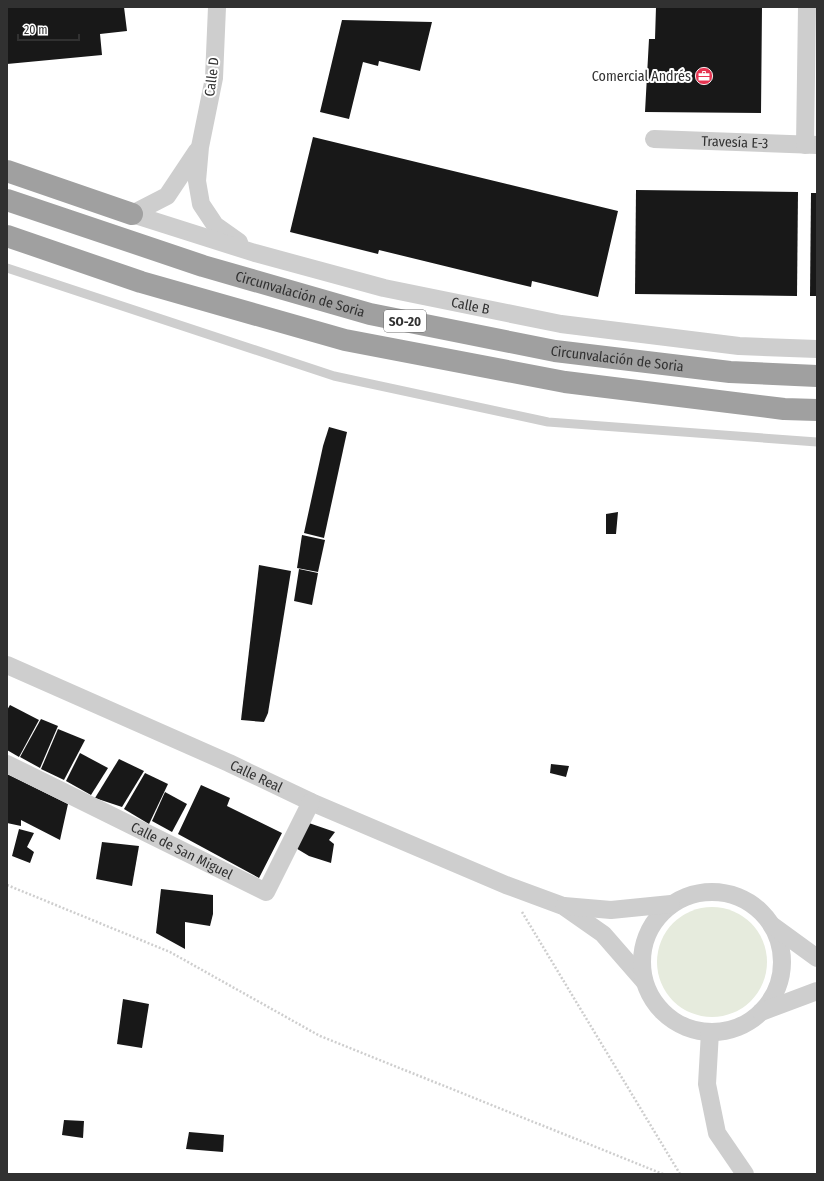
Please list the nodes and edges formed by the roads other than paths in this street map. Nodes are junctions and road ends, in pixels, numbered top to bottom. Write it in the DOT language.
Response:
graph roads {
  1 [pos="216,7"];
  2 [pos="807,7"];
  3 [pos="654,139"];
  4 [pos="811,145"];
  5 [pos="200,147"];
  6 [pos="7,170"];
  7 [pos="7,200"];
  8 [pos="132,214"];
  9 [pos="7,236"];
  10 [pos="255,253"];
  11 [pos="7,268"];
  12 [pos="817,349"];
  13 [pos="817,376"];
  14 [pos="817,410"];
  15 [pos="817,442"];
  16 [pos="7,665"];
  17 [pos="7,764"];
  18 [pos="311,802"];
  19 [pos="671,904"];
  20 [pos="563,906"];
  21 [pos="773,926"];
  22 [pos="817,958"];
  23 [pos="644,981"];
  24 [pos="817,991"];
  25 [pos="761,1012"];
  26 [pos="710,1032"];
  27 [pos="744,1174"];
  1 -- 5 [label="street, Calle D"];
  2 -- 4 [label="street"];
  3 -- 4 [label="street, Travesía E-3"];
  5 -- 8 [label="street, Calle D"];
  5 -- 10 [label="street, Calle D"];
  6 -- 8 [label="highway"];
  7 -- 13 [label="highway, Circunvalación de Soria / SO-20"];
  8 -- 10 [label="street, Calle B"];
  9 -- 14 [label="highway, SO-20"];
  10 -- 12 [label="street, Calle B"];
  11 -- 15 [label="lane"];
  16 -- 18 [label="street, Calle Real"];
  17 -- 18 [label="street, Calle de San Miguel"];
  18 -- 20 [label="street, Calle Real"];
  19 -- 20 [label="street"];
  19 -- 21 [label="street"];
  19 -- 23 [label="street"];
  20 -- 23 [label="street"];
  21 -- 22 [label="street"];
  21 -- 25 [label="street"];
  23 -- 26 [label="street"];
  24 -- 25 [label="street"];
  25 -- 26 [label="street"];
  26 -- 27 [label="street"];
}
